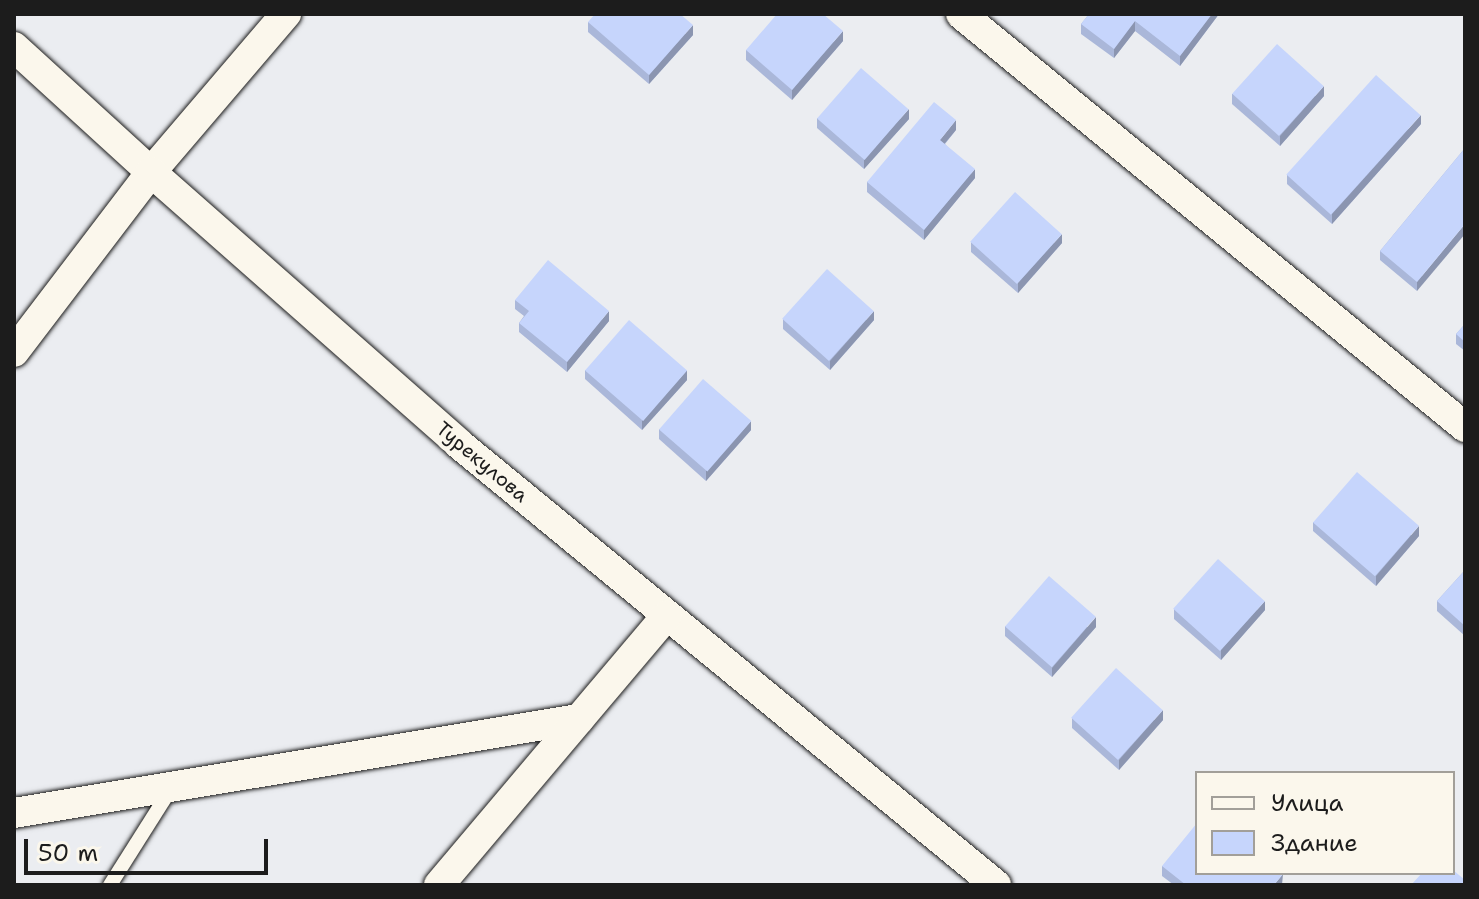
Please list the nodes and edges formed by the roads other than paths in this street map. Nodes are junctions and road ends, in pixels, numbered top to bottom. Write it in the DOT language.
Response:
graph roads {
  1 [pos="286,14"];
  2 [pos="961,14"];
  3 [pos="14,47"];
  4 [pos="151,172"];
  5 [pos="14,352"];
  6 [pos="1465,427"];
  7 [pos="667,615"];
  8 [pos="579,719"];
  9 [pos="172,787"];
  10 [pos="14,813"];
  11 [pos="110,885"];
  12 [pos="439,885"];
  13 [pos="996,885"];
  1 -- 4 [label="street"];
  2 -- 6 [label="street"];
  3 -- 4 [label="street, Турекулова"];
  4 -- 5 [label="street"];
  4 -- 7 [label="street, Турекулова"];
  7 -- 8 [label="street"];
  7 -- 13 [label="street, Турекулова"];
  8 -- 9 [label="street"];
  8 -- 12 [label="street"];
  9 -- 10 [label="street"];
  9 -- 11 [label="lane"];
}
